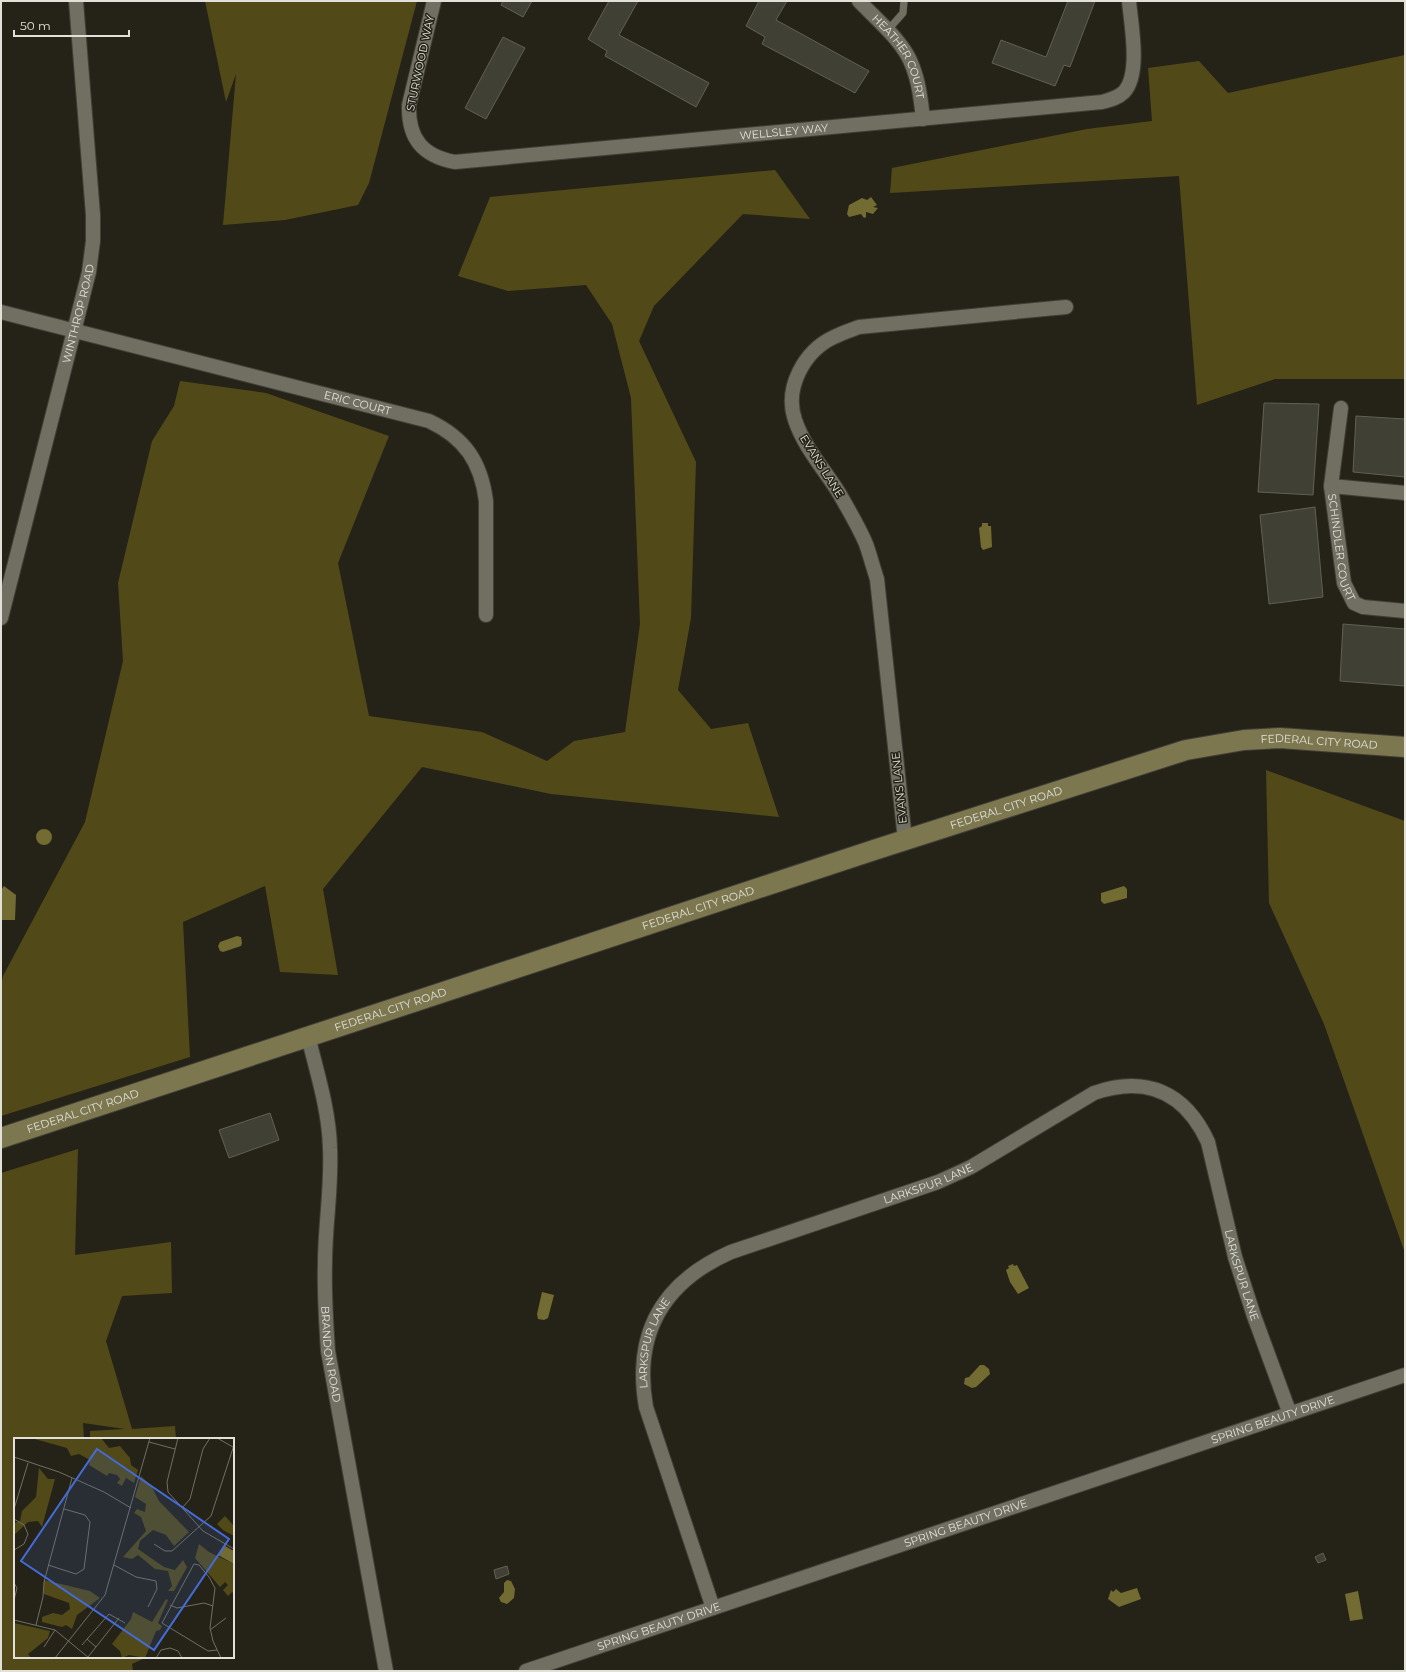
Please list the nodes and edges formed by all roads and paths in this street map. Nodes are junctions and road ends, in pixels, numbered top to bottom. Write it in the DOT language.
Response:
graph roads {
  1 [pos="76,1"];
  2 [pos="434,1"];
  3 [pos="859,1"];
  4 [pos="904,1"];
  5 [pos="1130,1"];
  6 [pos="887,31"];
  7 [pos="923,119"];
  8 [pos="421,146"];
  9 [pos="1066,307"];
  10 [pos="1,312"];
  11 [pos="75,331"];
  12 [pos="1341,408"];
  13 [pos="1331,486"];
  14 [pos="1405,493"];
  15 [pos="5,586"];
  16 [pos="1405,611"];
  17 [pos="486,615"];
  18 [pos="1,618"];
  19 [pos="1405,747"];
  20 [pos="905,840"];
  21 [pos="308,1036"];
  22 [pos="1,1138"];
  23 [pos="1405,1374"];
  24 [pos="1290,1414"];
  25 [pos="713,1608"];
  26 [pos="386,1671"];
  27 [pos="526,1671"];
  1 -- 11 [label="street, WINTHROP ROAD"];
  2 -- 8 [label="street, STURWOOD WAY"];
  3 -- 6 [label="street, HEATHER COURT"];
  4 -- 6 [label="lane"];
  5 -- 7 [label="street, WELLSLEY WAY"];
  6 -- 7 [label="street, HEATHER COURT"];
  7 -- 8 [label="street, WELLSLEY WAY"];
  9 -- 20 [label="street, EVANS LANE"];
  10 -- 11 [label="street, ERIC COURT"];
  11 -- 15 [label="street, WINTHROP ROAD"];
  11 -- 17 [label="street, ERIC COURT"];
  12 -- 13 [label="street, SCHINDLER COURT"];
  13 -- 14 [label="street, SCHINDLER COURT"];
  13 -- 16 [label="street, SCHINDLER COURT"];
  15 -- 18 [label="street, WINTHROP ROAD"];
  19 -- 20 [label="street, FEDERAL CITY ROAD"];
  20 -- 21 [label="street, FEDERAL CITY ROAD"];
  21 -- 22 [label="street, FEDERAL CITY ROAD"];
  21 -- 26 [label="street, BRANDON ROAD"];
  23 -- 24 [label="street, SPRING BEAUTY DRIVE"];
  24 -- 25 [label="street, SPRING BEAUTY DRIVE"];
  24 -- 25 [label="street, LARKSPUR LANE"];
  25 -- 27 [label="street, SPRING BEAUTY DRIVE"];
}
